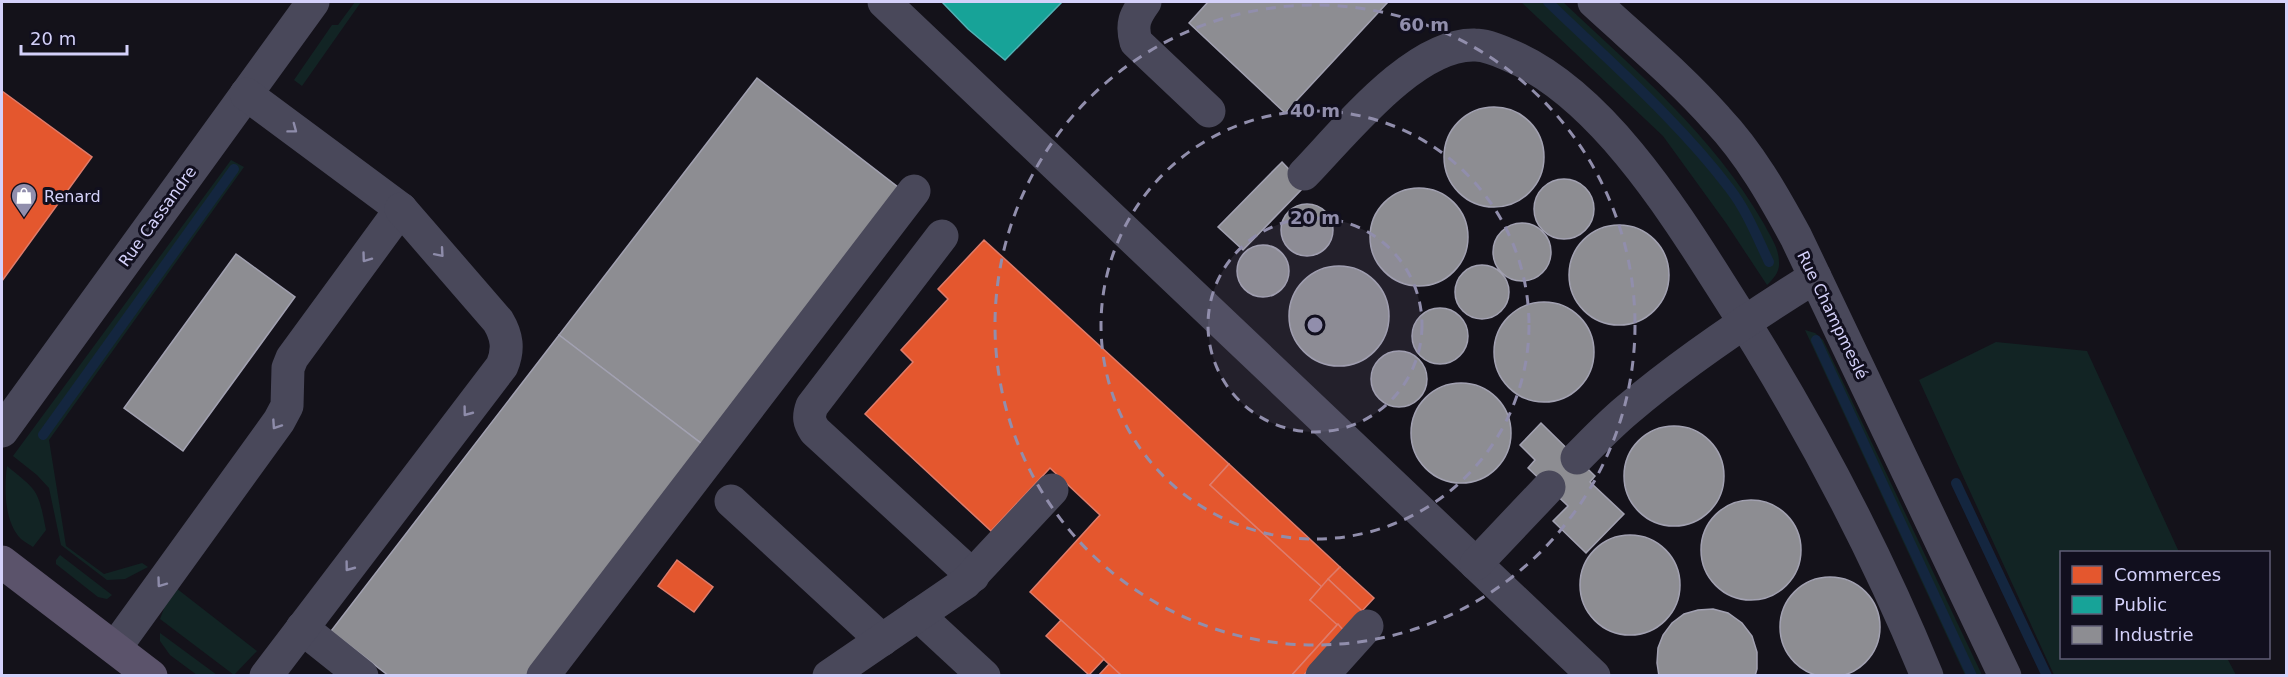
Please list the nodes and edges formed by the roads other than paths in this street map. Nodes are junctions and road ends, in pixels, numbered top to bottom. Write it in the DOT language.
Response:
graph roads {
  1 [pos="313,2"];
  2 [pos="884,2"];
  3 [pos="1145,2"];
  4 [pos="1594,2"];
  5 [pos="246,93"];
  6 [pos="1209,111"];
  7 [pos="1304,174"];
  8 [pos="914,191"];
  9 [pos="401,209"];
  10 [pos="942,236"];
  11 [pos="1815,277"];
  12 [pos="1744,321"];
  13 [pos="2,431"];
  14 [pos="1577,458"];
  15 [pos="1548,487"];
  16 [pos="1052,490"];
  17 [pos="731,501"];
  18 [pos="2,562"];
  19 [pos="1476,564"];
  20 [pos="973,576"];
  21 [pos="918,615"];
  22 [pos="1367,626"];
  23 [pos="302,628"];
  24 [pos="882,640"];
  25 [pos="115,648"];
  26 [pos="151,675"];
  27 [pos="266,675"];
  28 [pos="362,675"];
  29 [pos="543,675"];
  30 [pos="829,675"];
  31 [pos="984,675"];
  32 [pos="1322,675"];
  33 [pos="1594,675"];
  34 [pos="1927,675"];
  35 [pos="2006,675"];
  1 -- 5 [label="street, Rue Cassandre"];
  2 -- 19 [label="street"];
  3 -- 6 [label="street"];
  4 -- 11 [label="street, Rue Champmeslé"];
  5 -- 9 [label="street, one-way"];
  5 -- 13 [label="street, Rue Cassandre"];
  7 -- 12 [label="street"];
  8 -- 29 [label="street"];
  9 -- 23 [label="street, one-way"];
  9 -- 25 [label="street, one-way"];
  10 -- 20 [label="street"];
  11 -- 12 [label="street"];
  11 -- 35 [label="street, Rue Champmeslé"];
  12 -- 14 [label="street"];
  12 -- 34 [label="street"];
  15 -- 19 [label="street"];
  16 -- 20 [label="street"];
  17 -- 24 [label="street"];
  18 -- 25 [label="main road"];
  19 -- 33 [label="street"];
  20 -- 21 [label="street"];
  21 -- 24 [label="street"];
  21 -- 31 [label="street"];
  22 -- 32 [label="street"];
  23 -- 27 [label="street"];
  23 -- 28 [label="street"];
  24 -- 30 [label="street"];
  25 -- 26 [label="main road"];
}
